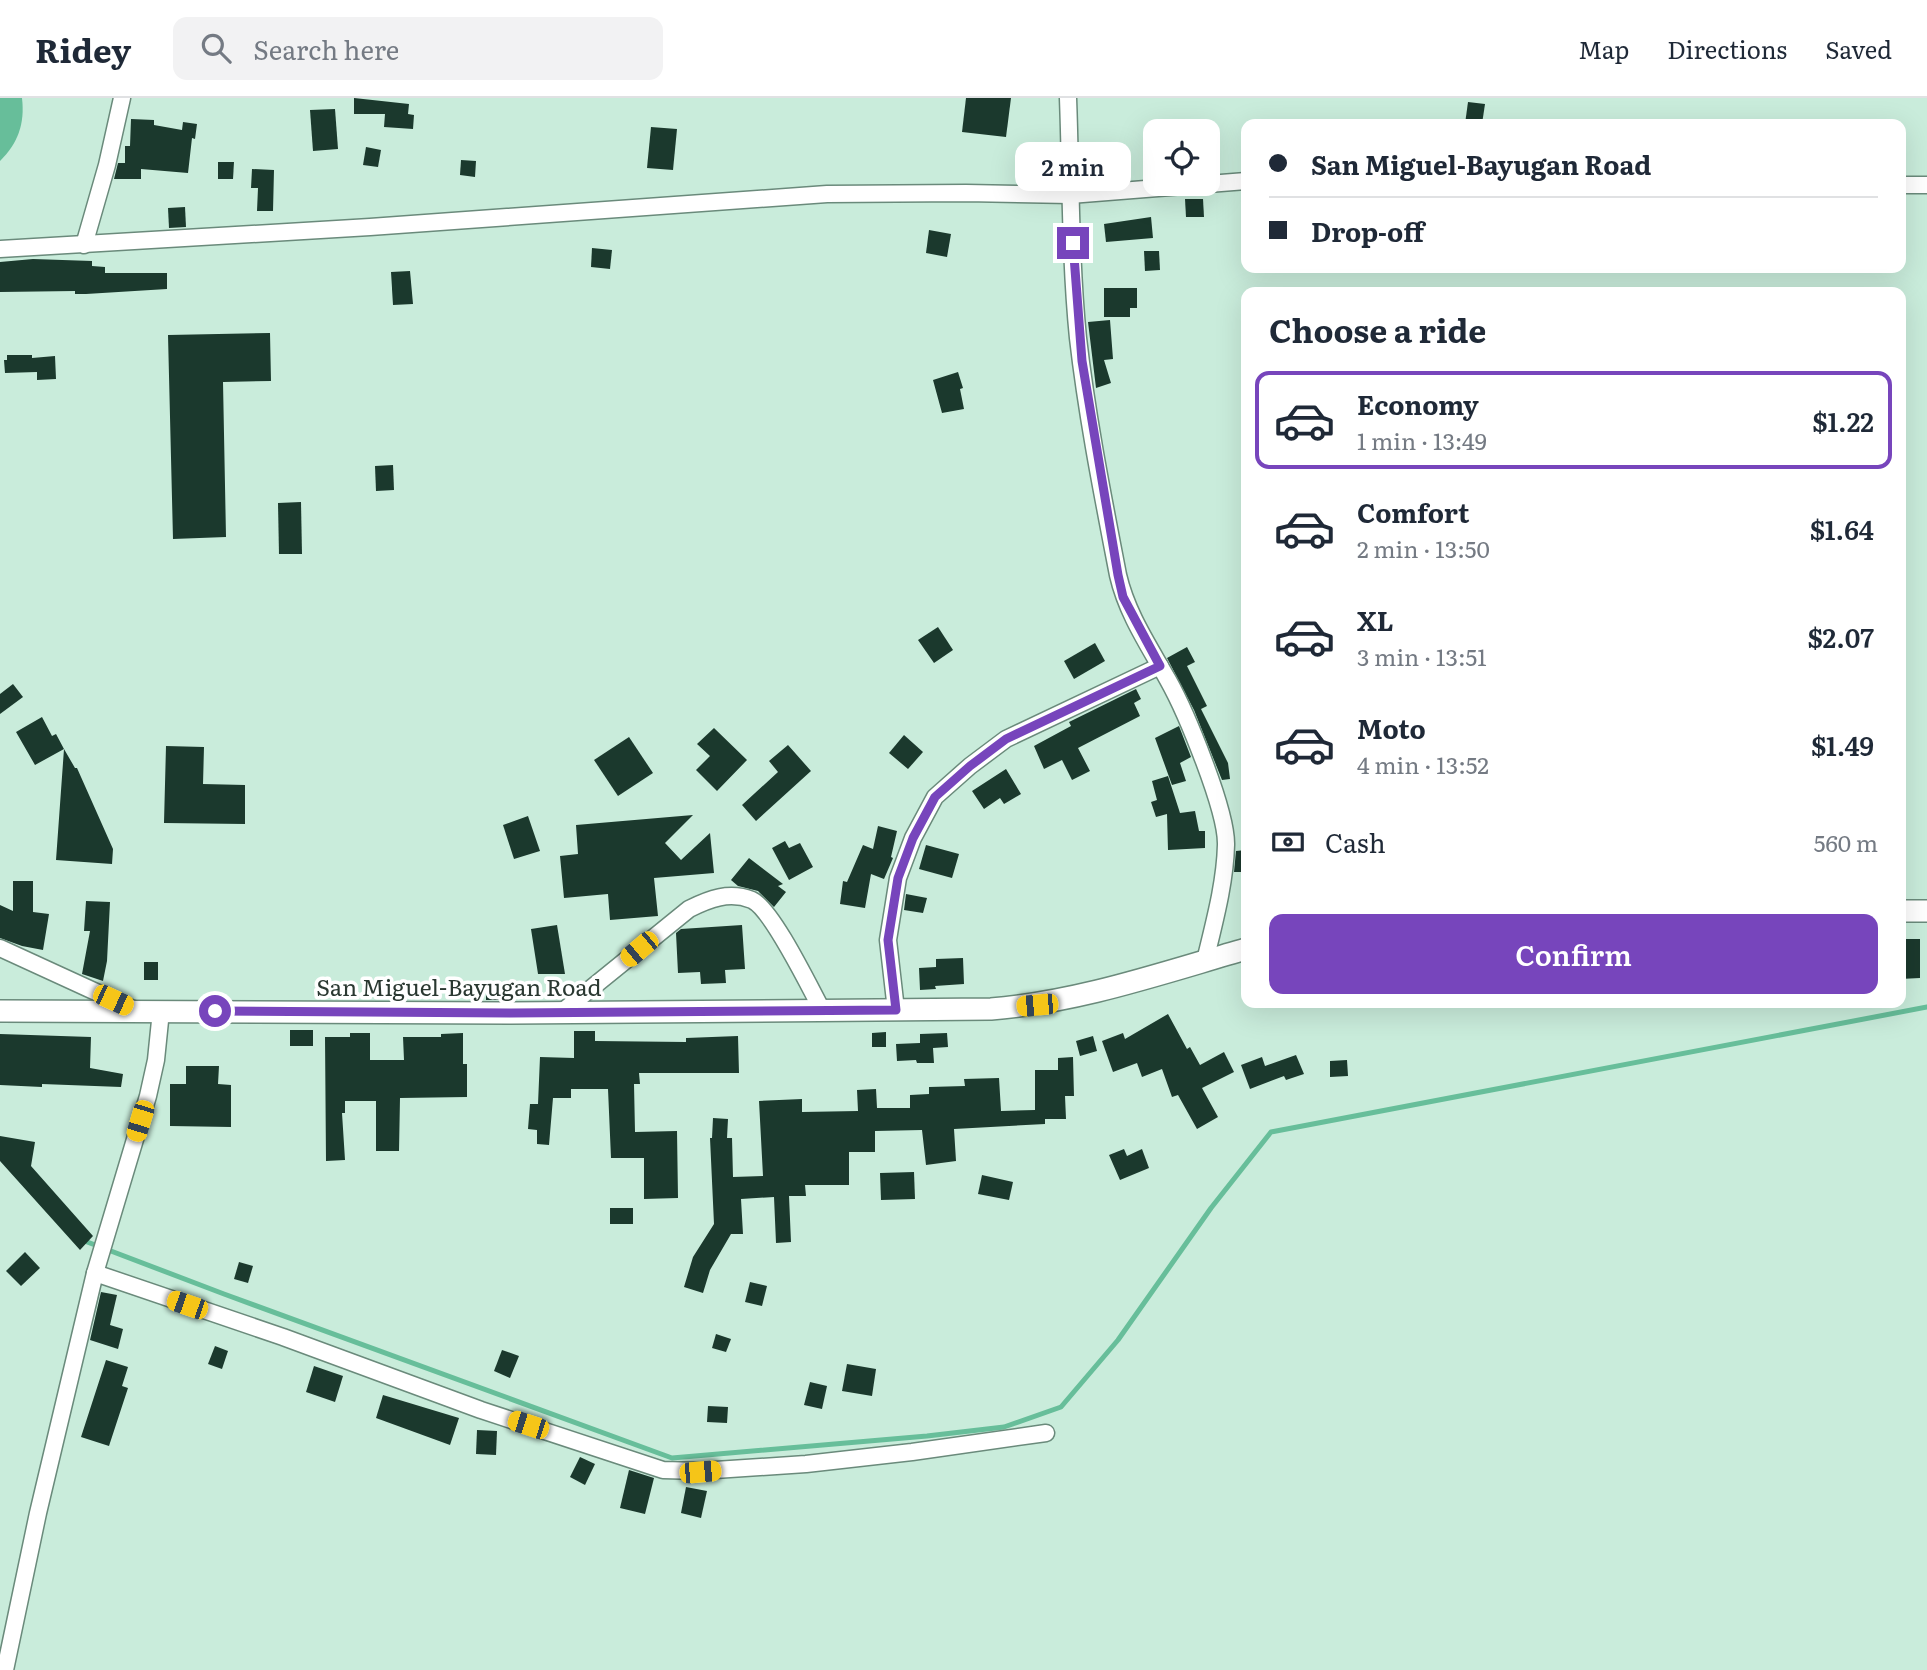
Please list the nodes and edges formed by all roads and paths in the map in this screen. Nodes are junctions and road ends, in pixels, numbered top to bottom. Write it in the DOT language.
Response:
graph roads {
  1 [pos="122,98"];
  2 [pos="1068,98"];
  3 [pos="1241,181"];
  4 [pos="1906,185"];
  5 [pos="1927,185"];
  6 [pos="1070,195"];
  7 [pos="84,245"];
  8 [pos="0,249"];
  9 [pos="1160,666"];
  10 [pos="1906,911"];
  11 [pos="1927,911"];
  12 [pos="0,948"];
  13 [pos="1241,950"];
  14 [pos="1205,961"];
  15 [pos="135,1010"];
  16 [pos="822,1010"];
  17 [pos="896,1010"];
  18 [pos="161,1011"];
  19 [pos="0,1012"];
  20 [pos="562,1012"];
  21 [pos="95,1273"];
  22 [pos="1046,1433"];
  23 [pos="5,1670"];
  1 -- 7 [label="street"];
  2 -- 6 [label="street"];
  3 -- 6 [label="street"];
  4 -- 5 [label="street"];
  6 -- 7 [label="street"];
  6 -- 9 [label="street"];
  7 -- 8 [label="street"];
  9 -- 14 [label="street"];
  9 -- 17 [label="street"];
  10 -- 11 [label="main road"];
  12 -- 15 [label="street"];
  13 -- 14 [label="main road, San Miguel-Bayugan Road"];
  14 -- 17 [label="main road, San Miguel-Bayugan Road"];
  15 -- 18 [label="main road, San Miguel-Bayugan Road"];
  15 -- 19 [label="main road, San Miguel-Bayugan Road"];
  16 -- 17 [label="main road, San Miguel-Bayugan Road"];
  16 -- 20 [label="main road, San Miguel-Bayugan Road"];
  16 -- 20 [label="street"];
  18 -- 20 [label="main road, San Miguel-Bayugan Road"];
  18 -- 21 [label="street"];
  21 -- 22 [label="street"];
  21 -- 23 [label="street"];
}
